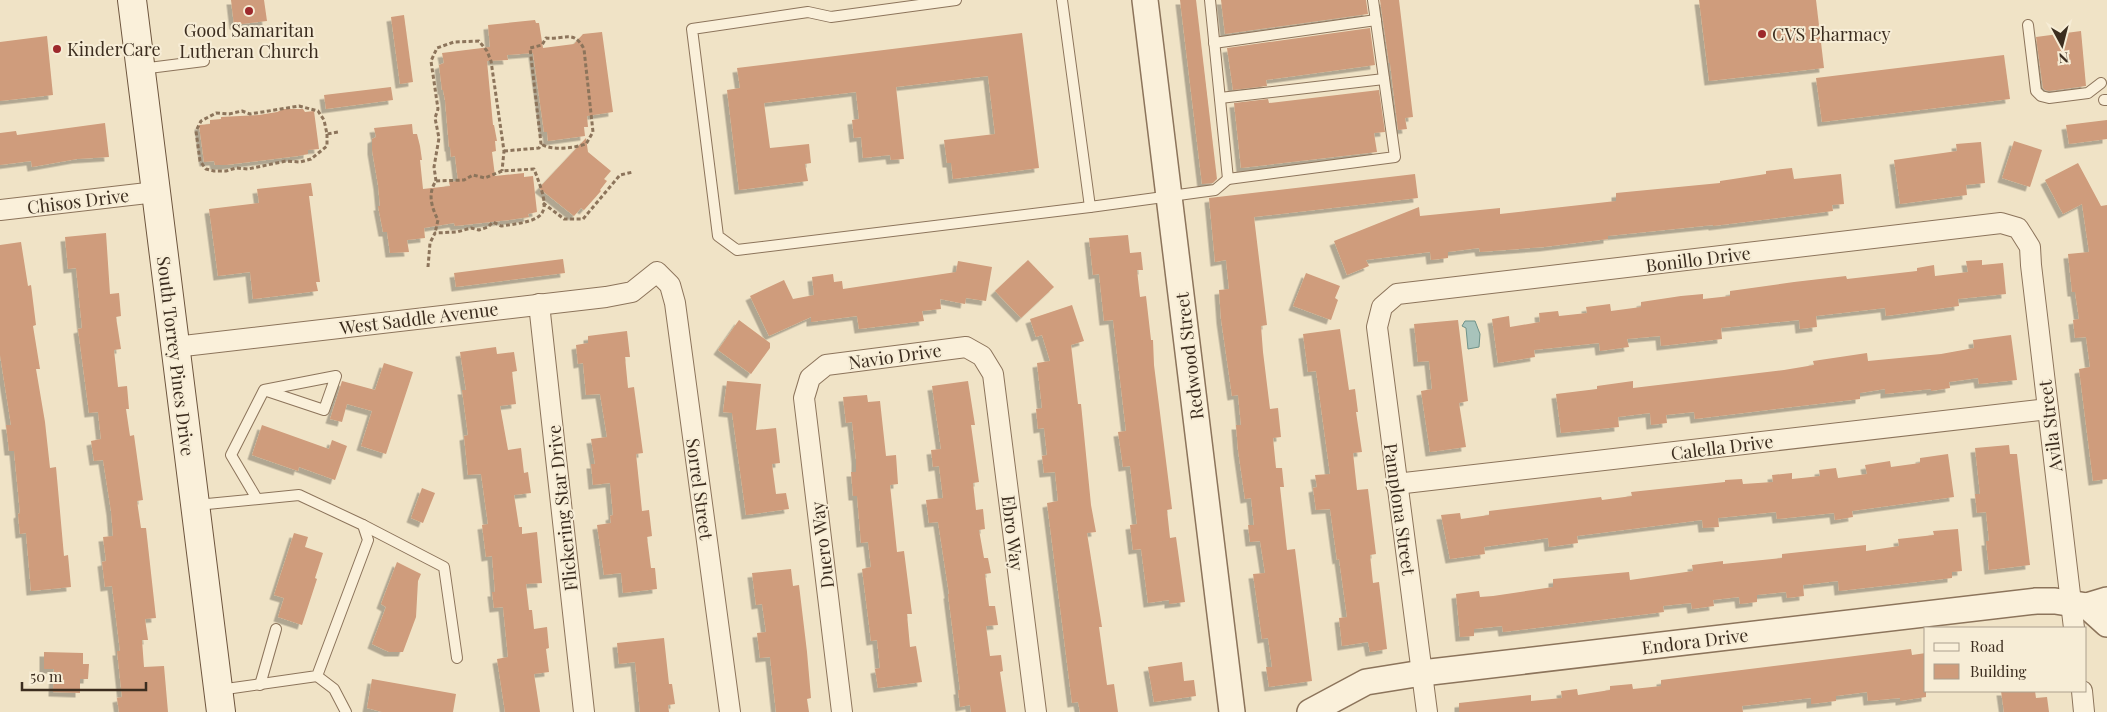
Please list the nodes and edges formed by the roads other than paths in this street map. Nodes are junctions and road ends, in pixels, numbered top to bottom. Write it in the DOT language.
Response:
graph roads {
  1 [pos="132,0"];
  2 [pos="870,0"];
  3 [pos="956,0"];
  4 [pos="1062,0"];
  5 [pos="1145,0"];
  6 [pos="1210,0"];
  7 [pos="1373,0"];
  8 [pos="896,4"];
  9 [pos="872,11"];
  10 [pos="1376,20"];
  11 [pos="2028,25"];
  12 [pos="1214,43"];
  13 [pos="204,61"];
  14 [pos="140,70"];
  15 [pos="1384,79"];
  16 [pos="2101,83"];
  17 [pos="1220,98"];
  18 [pos="1228,179"];
  19 [pos="156,192"];
  20 [pos="1169,196"];
  21 [pos="1090,207"];
  22 [pos="0,210"];
  23 [pos="2018,228"];
  24 [pos="657,272"];
  25 [pos="539,304"];
  26 [pos="1382,307"];
  27 [pos="175,347"];
  28 [pos="982,356"];
  29 [pos="810,378"];
  30 [pos="264,390"];
  31 [pos="2048,409"];
  32 [pos="1396,484"];
  33 [pos="257,499"];
  34 [pos="195,505"];
  35 [pos="363,525"];
  36 [pos="2089,603"];
  37 [pos="2107,624"];
  38 [pos="2075,627"];
  39 [pos="276,629"];
  40 [pos="457,658"];
  41 [pos="1422,673"];
  42 [pos="317,676"];
  43 [pos="260,684"];
  44 [pos="2082,692"];
  45 [pos="220,701"];
  46 [pos="346,712"];
  47 [pos="584,712"];
  48 [pos="730,712"];
  49 [pos="842,712"];
  50 [pos="1036,712"];
  51 [pos="1232,712"];
  52 [pos="1310,712"];
  53 [pos="1427,712"];
  54 [pos="2084,712"];
  1 -- 14 [label="main road, South Torrey Pines Drive"];
  2 -- 9 [label="lane"];
  3 -- 8 [label="lane"];
  4 -- 21 [label="lane"];
  5 -- 20 [label="street, Redwood Street"];
  6 -- 12 [label="lane"];
  7 -- 10 [label="lane"];
  8 -- 9 [label="lane"];
  9 -- 21 [label="lane"];
  10 -- 12 [label="lane"];
  10 -- 15 [label="lane"];
  11 -- 16 [label="lane"];
  12 -- 17 [label="lane"];
  13 -- 14 [label="lane"];
  14 -- 19 [label="main road, South Torrey Pines Drive"];
  15 -- 17 [label="lane"];
  15 -- 18 [label="lane"];
  17 -- 18 [label="lane"];
  18 -- 20 [label="lane"];
  19 -- 22 [label="street, Chisos Drive"];
  19 -- 27 [label="main road, South Torrey Pines Drive"];
  20 -- 21 [label="lane"];
  20 -- 51 [label="street, Redwood Street"];
  23 -- 26 [label="street, Bonillo Drive"];
  23 -- 31 [label="street, Avila Street"];
  24 -- 25 [label="street, West Saddle Avenue"];
  24 -- 48 [label="street, Sorrel Street"];
  25 -- 27 [label="street, West Saddle Avenue"];
  25 -- 47 [label="street, Flickering Star Drive"];
  26 -- 32 [label="street, Pamplona Street"];
  27 -- 34 [label="main road, South Torrey Pines Drive"];
  28 -- 29 [label="street, Navio Drive"];
  28 -- 50 [label="street, Ebro Way"];
  29 -- 49 [label="street, Duero Way"];
  30 -- 30 [label="lane"];
  30 -- 33 [label="lane"];
  31 -- 32 [label="street, Calella Drive"];
  31 -- 36 [label="street, Avila Street"];
  32 -- 41 [label="street, Pamplona Street"];
  33 -- 34 [label="lane"];
  33 -- 35 [label="lane"];
  34 -- 45 [label="main road, South Torrey Pines Drive"];
  35 -- 40 [label="lane"];
  35 -- 42 [label="lane"];
  36 -- 37 [label="street"];
  36 -- 38 [label="street, Avila Street"];
  36 -- 41 [label="street, Endora Drive"];
  39 -- 43 [label="lane"];
  41 -- 52 [label="street, Endora Drive"];
  41 -- 53 [label="street, Pamplona Street"];
  42 -- 43 [label="lane"];
  42 -- 46 [label="lane"];
  43 -- 45 [label="lane"];
  44 -- 54 [label="street"];
}
